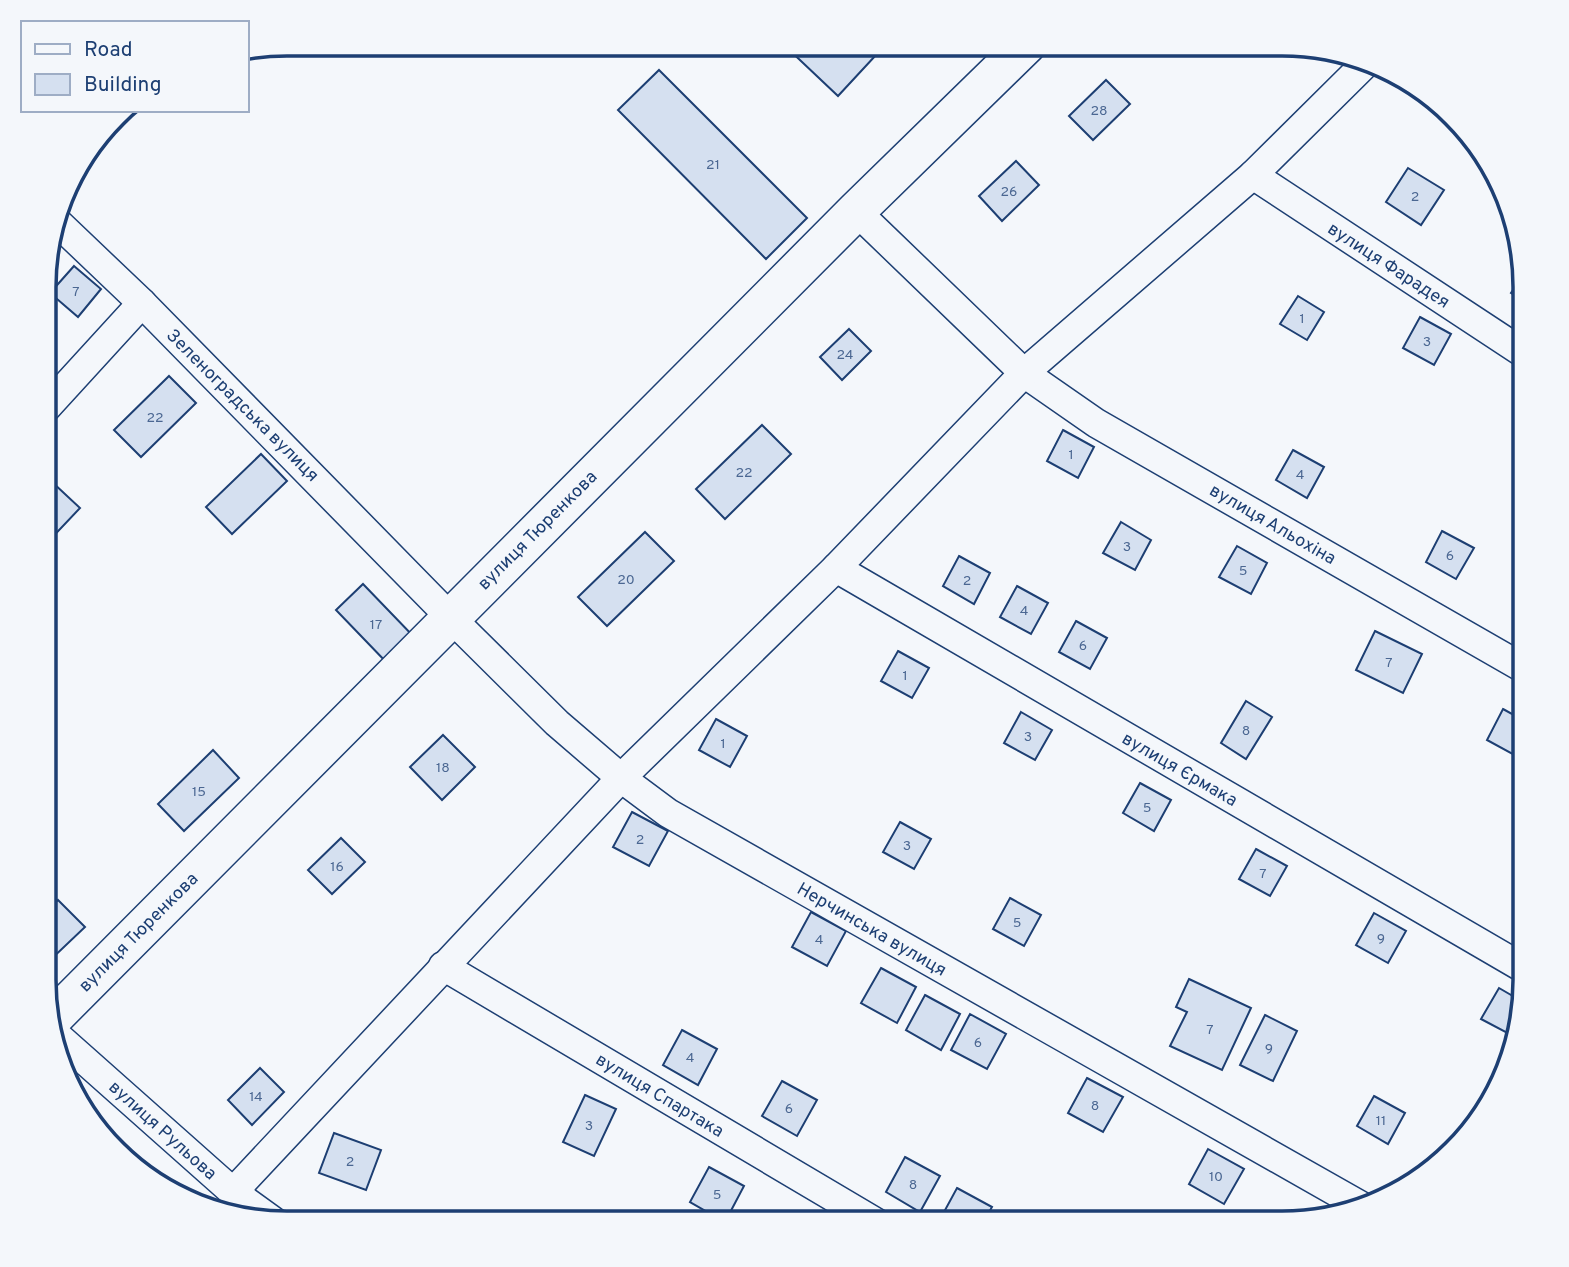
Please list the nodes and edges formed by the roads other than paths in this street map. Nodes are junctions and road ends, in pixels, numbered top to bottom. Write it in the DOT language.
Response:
graph roads {
  1 [pos="1011,56"];
  2 [pos="1359,70"];
  3 [pos="1253,175"];
  4 [pos="856,211"];
  5 [pos="64,228"];
  6 [pos="142,303"];
  7 [pos="1513,346"];
  8 [pos="1024,373"];
  9 [pos="56,397"];
  10 [pos="836,568"];
  11 [pos="438,604"];
  12 [pos="1513,662"];
  13 [pos="621,778"];
  14 [pos="1513,963"];
  15 [pos="443,966"];
  16 [pos="58,1012"];
  17 [pos="65,1043"];
  18 [pos="233,1192"];
  19 [pos="1351,1200"];
  20 [pos="256,1209"];
  21 [pos="857,1211"];
  1 -- 4 [label="street, вулиця Тюренкова"];
  2 -- 3 [label="street"];
  3 -- 7 [label="street, вулиця Фарадея"];
  3 -- 8 [label="street"];
  4 -- 8 [label="street, вулиця Альохіна"];
  4 -- 11 [label="street, вулиця Тюренкова"];
  5 -- 6 [label="street, Зеленоградська вулиця"];
  6 -- 9 [label="street"];
  6 -- 11 [label="street, Зеленоградська вулиця"];
  8 -- 10 [label="street"];
  8 -- 12 [label="street, вулиця Альохіна"];
  10 -- 13 [label="street"];
  10 -- 14 [label="street, вулиця Єрмака"];
  11 -- 13 [label="street, Нерчинська вулиця"];
  11 -- 16 [label="street, вулиця Тюренкова"];
  13 -- 15 [label="street"];
  13 -- 19 [label="street, Нерчинська вулиця"];
  15 -- 18 [label="street"];
  15 -- 21 [label="street, вулиця Спартака"];
  17 -- 18 [label="street, вулиця Рульова"];
  18 -- 20 [label="street, вулиця Рульова"];
}
